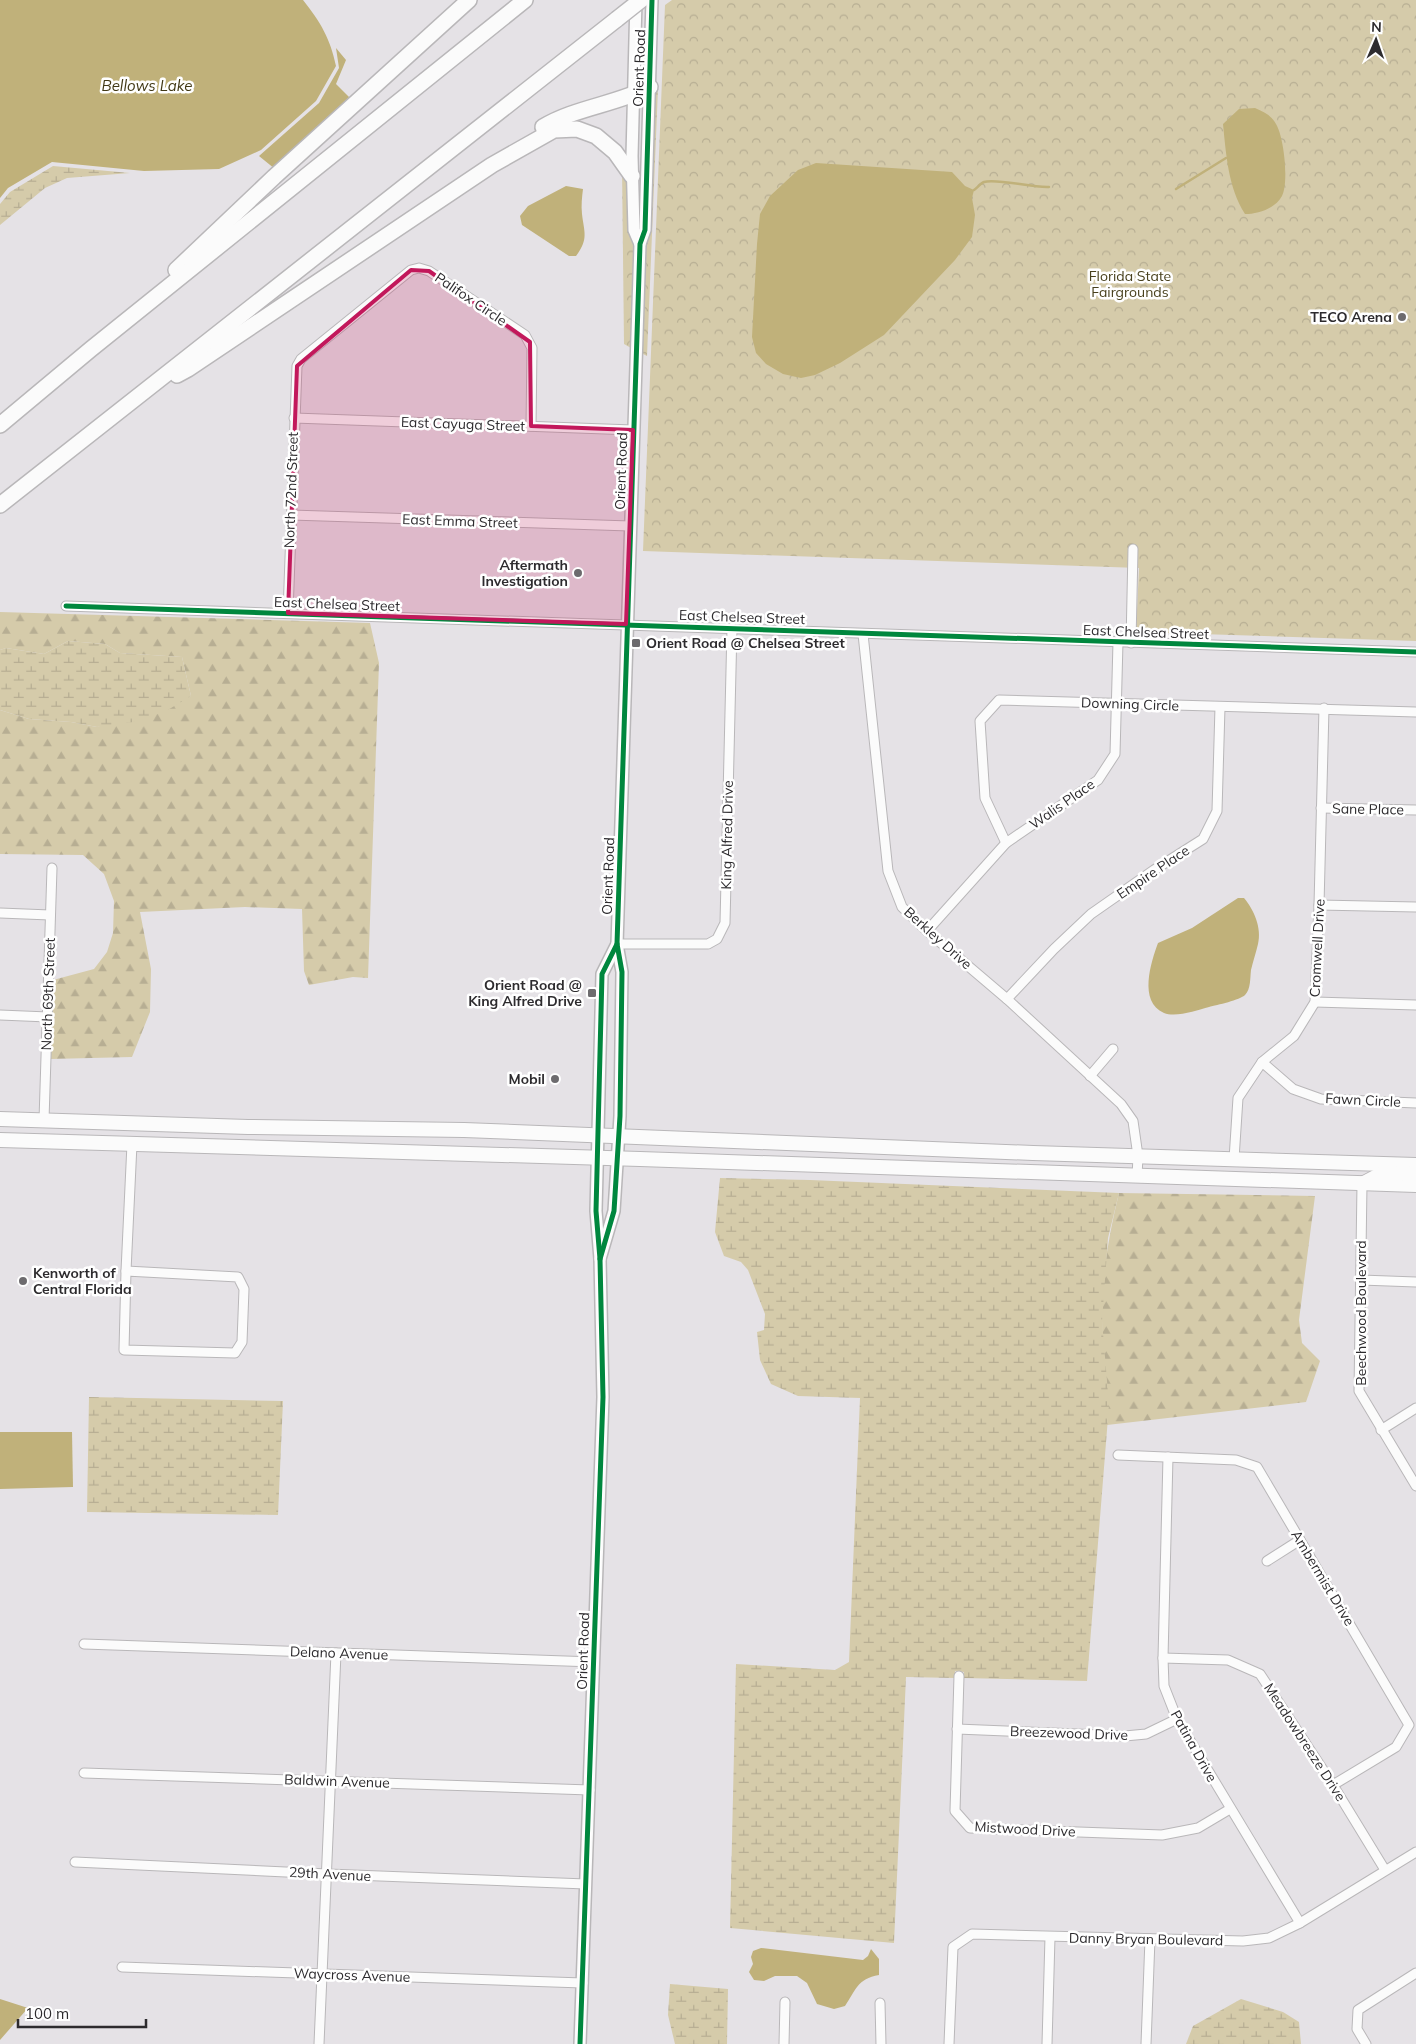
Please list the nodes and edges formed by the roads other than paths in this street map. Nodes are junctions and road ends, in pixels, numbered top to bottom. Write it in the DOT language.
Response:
graph roads {
  1 [pos="469,0"];
  2 [pos="526,0"];
  3 [pos="636,0"];
  4 [pos="641,0"];
  5 [pos="652,0"];
  6 [pos="650,87"];
  7 [pos="634,95"];
  8 [pos="492,166"];
  9 [pos="632,176"];
  10 [pos="640,244"];
  11 [pos="91,349"];
  12 [pos="297,366"];
  13 [pos="146,390"];
  14 [pos="294,418"];
  15 [pos="0,425"];
  16 [pos="531,426"];
  17 [pos="633,430"];
  18 [pos="0,505"];
  19 [pos="291,515"];
  20 [pos="630,526"];
  21 [pos="1133,548"];
  22 [pos="66,606"];
  23 [pos="288,613"];
  24 [pos="626,624"];
  25 [pos="732,628"];
  26 [pos="863,634"];
  27 [pos="1118,642"];
  28 [pos="1132,643"];
  29 [pos="1416,652"];
  30 [pos="1116,704"];
  31 [pos="1220,707"];
  32 [pos="1324,708"];
  33 [pos="1416,712"];
  34 [pos="1321,808"];
  35 [pos="1416,810"];
  36 [pos="1006,843"];
  37 [pos="52,868"];
  38 [pos="1319,905"];
  39 [pos="1416,907"];
  40 [pos="0,913"];
  41 [pos="50,916"];
  42 [pos="927,931"];
  43 [pos="617,944"];
  44 [pos="1007,999"];
  45 [pos="1315,1002"];
  46 [pos="1416,1005"];
  47 [pos="0,1015"];
  48 [pos="48,1017"];
  49 [pos="1113,1049"];
  50 [pos="1262,1062"];
  51 [pos="1090,1076"];
  52 [pos="1416,1103"];
  53 [pos="0,1119"];
  54 [pos="48,1120"];
  55 [pos="96,1122"];
  56 [pos="598,1135"];
  57 [pos="619,1136"];
  58 [pos="0,1140"];
  59 [pos="70,1142"];
  60 [pos="132,1144"];
  61 [pos="1138,1156"];
  62 [pos="597,1158"];
  63 [pos="617,1158"];
  64 [pos="1234,1160"];
  65 [pos="1339,1163"];
  66 [pos="1416,1165"];
  67 [pos="1416,1174"];
  68 [pos="1137,1177"];
  69 [pos="1362,1184"];
  70 [pos="1416,1186"];
  71 [pos="600,1259"];
  72 [pos="126,1271"];
  73 [pos="1361,1280"];
  74 [pos="1416,1282"];
  75 [pos="1416,1408"];
  76 [pos="1381,1430"];
  77 [pos="1118,1455"];
  78 [pos="1168,1457"];
  79 [pos="1416,1486"];
  80 [pos="1300,1540"];
  81 [pos="1266,1561"];
  82 [pos="84,1644"];
  83 [pos="336,1653"];
  84 [pos="1163,1658"];
  85 [pos="594,1662"];
  86 [pos="959,1676"];
  87 [pos="1177,1718"];
  88 [pos="957,1730"];
  89 [pos="84,1773"];
  90 [pos="331,1781"];
  91 [pos="1333,1785"];
  92 [pos="590,1790"];
  93 [pos="1230,1809"];
  94 [pos="1416,1852"];
  95 [pos="75,1862"];
  96 [pos="1385,1870"];
  97 [pos="328,1874"];
  98 [pos="586,1884"];
  99 [pos="1300,1922"];
  100 [pos="1050,1937"];
  101 [pos="1150,1939"];
  102 [pos="122,1967"];
  103 [pos="1416,1973"];
  104 [pos="323,1974"];
  105 [pos="582,1984"];
  106 [pos="785,2002"];
  107 [pos="880,2003"];
  108 [pos="319,2044"];
  109 [pos="580,2044"];
  110 [pos="784,2044"];
  111 [pos="881,2044"];
  112 [pos="949,2044"];
  113 [pos="1047,2044"];
  114 [pos="1146,2044"];
  115 [pos="1366,2044"];
  1 -- 11 [label="highway"];
  2 -- 11 [label="highway"];
  3 -- 7 [label="street, Orient Road"];
  4 -- 13 [label="highway, bridge"];
  5 -- 6 [label="street, Orient Road"];
  6 -- 7 [label="highway"];
  6 -- 10 [label="street, Orient Road"];
  7 -- 8 [label="highway"];
  7 -- 9 [label="street, Orient Road"];
  8 -- 9 [label="highway"];
  8 -- 13 [label="highway"];
  9 -- 10 [label="street, Orient Road"];
  10 -- 17 [label="street, Orient Road"];
  11 -- 15 [label="highway"];
  12 -- 14 [label="street, North 72nd Street"];
  12 -- 16 [label="street, Palifox Circle"];
  13 -- 18 [label="highway"];
  14 -- 16 [label="street, East Cayuga Street"];
  14 -- 19 [label="street, North 72nd Street"];
  16 -- 17 [label="street, East Cayuga Street"];
  17 -- 20 [label="street, Orient Road"];
  19 -- 20 [label="street, East Emma Street"];
  19 -- 23 [label="street, North 72nd Street"];
  20 -- 24 [label="street, Orient Road"];
  21 -- 28 [label="street"];
  22 -- 23 [label="street, East Chelsea Street"];
  23 -- 24 [label="street, East Chelsea Street"];
  24 -- 25 [label="street, East Chelsea Street"];
  24 -- 43 [label="street, Orient Road"];
  25 -- 26 [label="street, East Chelsea Street"];
  25 -- 43 [label="street, King Alfred Drive"];
  26 -- 27 [label="street, East Chelsea Street"];
  26 -- 42 [label="street, Berkley Drive"];
  27 -- 28 [label="street, East Chelsea Street"];
  27 -- 30 [label="street, Walis Place"];
  28 -- 29 [label="street, East Chelsea Street"];
  30 -- 31 [label="street, Downing Circle"];
  30 -- 36 [label="street, Walis Place"];
  30 -- 36 [label="street, Downing Circle"];
  31 -- 32 [label="street, Downing Circle"];
  31 -- 44 [label="street, Empire Place"];
  32 -- 33 [label="street, Downing Circle"];
  32 -- 34 [label="street, Cromwell Drive"];
  34 -- 35 [label="street, Sane Place"];
  34 -- 38 [label="street, Cromwell Drive"];
  36 -- 42 [label="street, Walis Place"];
  37 -- 41 [label="street, North 69th Street"];
  38 -- 39 [label="street"];
  38 -- 45 [label="street, Cromwell Drive"];
  40 -- 41 [label="street"];
  41 -- 48 [label="street, North 69th Street"];
  42 -- 44 [label="street, Berkley Drive"];
  43 -- 56 [label="street, Orient Road"];
  43 -- 57 [label="street, Orient Road"];
  44 -- 51 [label="street, Berkley Drive"];
  45 -- 46 [label="street"];
  45 -- 50 [label="street, Cromwell Drive"];
  47 -- 48 [label="street"];
  48 -- 54 [label="street, North 69th Street"];
  49 -- 51 [label="street"];
  50 -- 52 [label="street, Fawn Circle"];
  50 -- 64 [label="street, Cromwell Drive"];
  51 -- 61 [label="street, Berkley Drive"];
  53 -- 54 [label="main road"];
  54 -- 55 [label="main road"];
  54 -- 59 [label="main road"];
  55 -- 56 [label="main road"];
  55 -- 59 [label="main road"];
  56 -- 57 [label="main road"];
  56 -- 62 [label="street, Orient Road"];
  57 -- 61 [label="main road"];
  57 -- 63 [label="street, Orient Road"];
  58 -- 59 [label="main road"];
  59 -- 60 [label="main road"];
  60 -- 62 [label="main road"];
  60 -- 72 [label="street"];
  61 -- 64 [label="main road"];
  61 -- 68 [label="street, Berkley Drive"];
  62 -- 63 [label="main road"];
  62 -- 71 [label="street, Orient Road"];
  63 -- 68 [label="main road"];
  63 -- 71 [label="street, Orient Road"];
  64 -- 65 [label="main road"];
  65 -- 66 [label="main road"];
  65 -- 69 [label="main road"];
  67 -- 69 [label="main road"];
  68 -- 69 [label="main road"];
  69 -- 70 [label="main road"];
  69 -- 73 [label="street, Beechwood Boulevard"];
  71 -- 85 [label="street, Orient Road"];
  72 -- 72 [label="street"];
  73 -- 74 [label="street"];
  73 -- 76 [label="street, Beechwood Boulevard"];
  75 -- 76 [label="street"];
  76 -- 79 [label="street, Beechwood Boulevard"];
  77 -- 78 [label="street, Ambermist Drive"];
  78 -- 80 [label="street, Ambermist Drive"];
  78 -- 84 [label="street, Patina Drive"];
  80 -- 81 [label="street"];
  80 -- 91 [label="street, Ambermist Drive"];
  82 -- 83 [label="street, Delano Avenue"];
  83 -- 85 [label="street, Delano Avenue"];
  83 -- 90 [label="street"];
  84 -- 87 [label="street, Patina Drive"];
  84 -- 91 [label="street, Meadowbreeze Drive"];
  85 -- 92 [label="street, Orient Road"];
  86 -- 88 [label="street, Mistwood Drive"];
  87 -- 88 [label="street, Breezewood Drive"];
  87 -- 93 [label="street, Patina Drive"];
  88 -- 93 [label="street, Mistwood Drive"];
  89 -- 90 [label="street, Baldwin Avenue"];
  90 -- 92 [label="street, Baldwin Avenue"];
  90 -- 97 [label="street"];
  91 -- 96 [label="street, Meadowbreeze Drive"];
  92 -- 98 [label="street, Orient Road"];
  93 -- 99 [label="street, Patina Drive"];
  94 -- 96 [label="street, Danny Bryan Boulevard"];
  95 -- 97 [label="street, 29th Avenue"];
  96 -- 99 [label="street, Danny Bryan Boulevard"];
  97 -- 98 [label="street, 29th Avenue"];
  97 -- 104 [label="street"];
  98 -- 105 [label="street, Orient Road"];
  99 -- 101 [label="street, Danny Bryan Boulevard"];
  100 -- 101 [label="street, Danny Bryan Boulevard"];
  100 -- 112 [label="street, Danny Bryan Boulevard"];
  100 -- 113 [label="street"];
  101 -- 114 [label="street"];
  102 -- 104 [label="street, Waycross Avenue"];
  103 -- 115 [label="street"];
  104 -- 105 [label="street, Waycross Avenue"];
  104 -- 108 [label="street"];
  105 -- 109 [label="street, Orient Road"];
  106 -- 110 [label="street"];
  107 -- 111 [label="street"];
}
